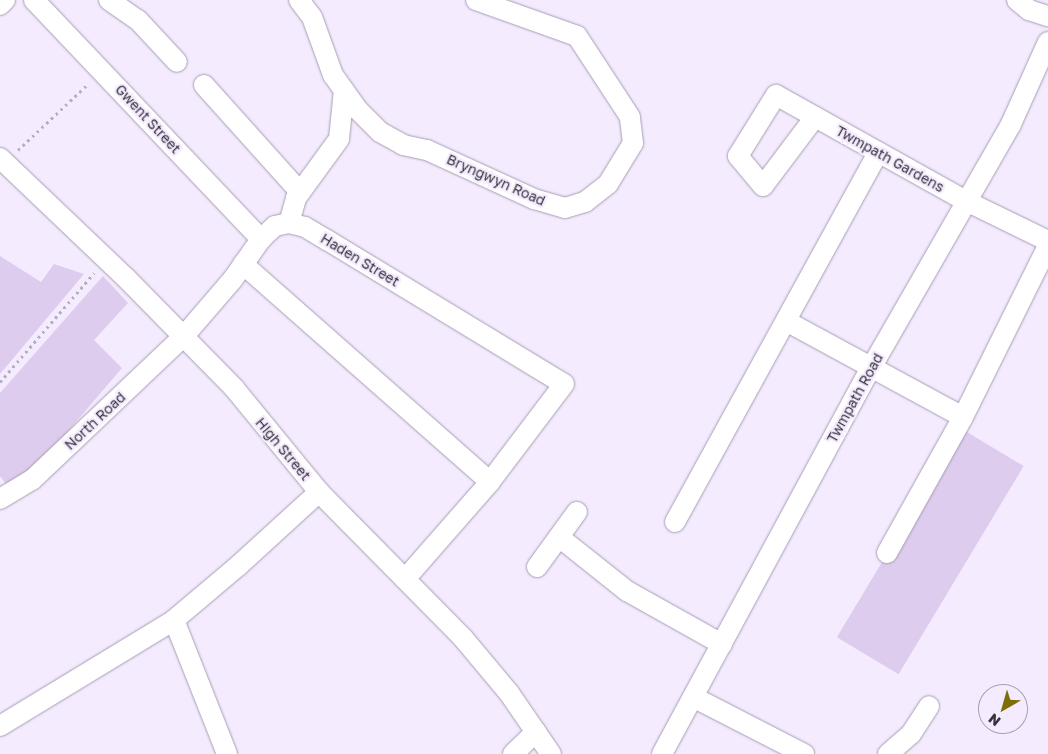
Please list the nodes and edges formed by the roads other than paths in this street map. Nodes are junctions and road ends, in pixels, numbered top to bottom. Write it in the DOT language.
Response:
graph roads {
  1 [pos="4,0"];
  2 [pos="34,0"];
  3 [pos="109,0"];
  4 [pos="299,0"];
  5 [pos="476,0"];
  6 [pos="1017,0"];
  7 [pos="0,5"];
  8 [pos="1048,16"];
  9 [pos="1048,42"];
  10 [pos="177,62"];
  11 [pos="204,85"];
  12 [pos="344,90"];
  13 [pos="815,117"];
  14 [pos="878,152"];
  15 [pos="2,160"];
  16 [pos="300,192"];
  17 [pos="966,201"];
  18 [pos="289,223"];
  19 [pos="261,239"];
  20 [pos="1048,241"];
  21 [pos="1048,246"];
  22 [pos="243,264"];
  23 [pos="786,321"];
  24 [pos="184,336"];
  25 [pos="872,366"];
  26 [pos="963,417"];
  27 [pos="490,482"];
  28 [pos="319,492"];
  29 [pos="0,499"];
  30 [pos="577,512"];
  31 [pos="674,522"];
  32 [pos="559,537"];
  33 [pos="887,553"];
  34 [pos="537,567"];
  35 [pos="405,579"];
  36 [pos="174,620"];
  37 [pos="722,644"];
  38 [pos="693,697"];
  39 [pos="929,706"];
  40 [pos="0,726"];
  41 [pos="536,732"];
  42 [pos="227,754"];
  43 [pos="513,754"];
  44 [pos="551,754"];
  45 [pos="662,754"];
  46 [pos="804,754"];
  47 [pos="888,754"];
  1 -- 7 [label="street"];
  2 -- 19 [label="street, Gwent Street"];
  3 -- 10 [label="street"];
  4 -- 12 [label="street, Bryngwyn Road"];
  5 -- 12 [label="street, Bryngwyn Road"];
  6 -- 8 [label="street"];
  9 -- 17 [label="street, Twmpath Road"];
  11 -- 16 [label="street"];
  12 -- 16 [label="street"];
  13 -- 14 [label="street, Twmpath Gardens"];
  14 -- 17 [label="street, Twmpath Gardens"];
  14 -- 23 [label="street"];
  15 -- 24 [label="street, High Street"];
  16 -- 18 [label="street"];
  17 -- 20 [label="street, Twmpath Gardens"];
  17 -- 25 [label="street, Twmpath Road"];
  18 -- 19 [label="street"];
  18 -- 27 [label="street, Haden Street"];
  19 -- 22 [label="street"];
  21 -- 26 [label="street"];
  22 -- 24 [label="street"];
  22 -- 27 [label="street"];
  23 -- 25 [label="street"];
  23 -- 31 [label="street"];
  24 -- 28 [label="street, High Street"];
  24 -- 29 [label="street, North Road"];
  25 -- 26 [label="street"];
  25 -- 37 [label="street, Twmpath Road"];
  26 -- 33 [label="street"];
  27 -- 35 [label="street"];
  28 -- 35 [label="street, High Street"];
  28 -- 36 [label="street"];
  30 -- 32 [label="street"];
  32 -- 34 [label="street"];
  32 -- 37 [label="street"];
  35 -- 41 [label="street, High Street"];
  36 -- 40 [label="street"];
  36 -- 42 [label="street"];
  37 -- 38 [label="street, Twmpath Road"];
  38 -- 45 [label="street, Twmpath Road"];
  38 -- 46 [label="street"];
  39 -- 47 [label="street"];
  41 -- 43 [label="street"];
  41 -- 44 [label="street, High Street"];
}
